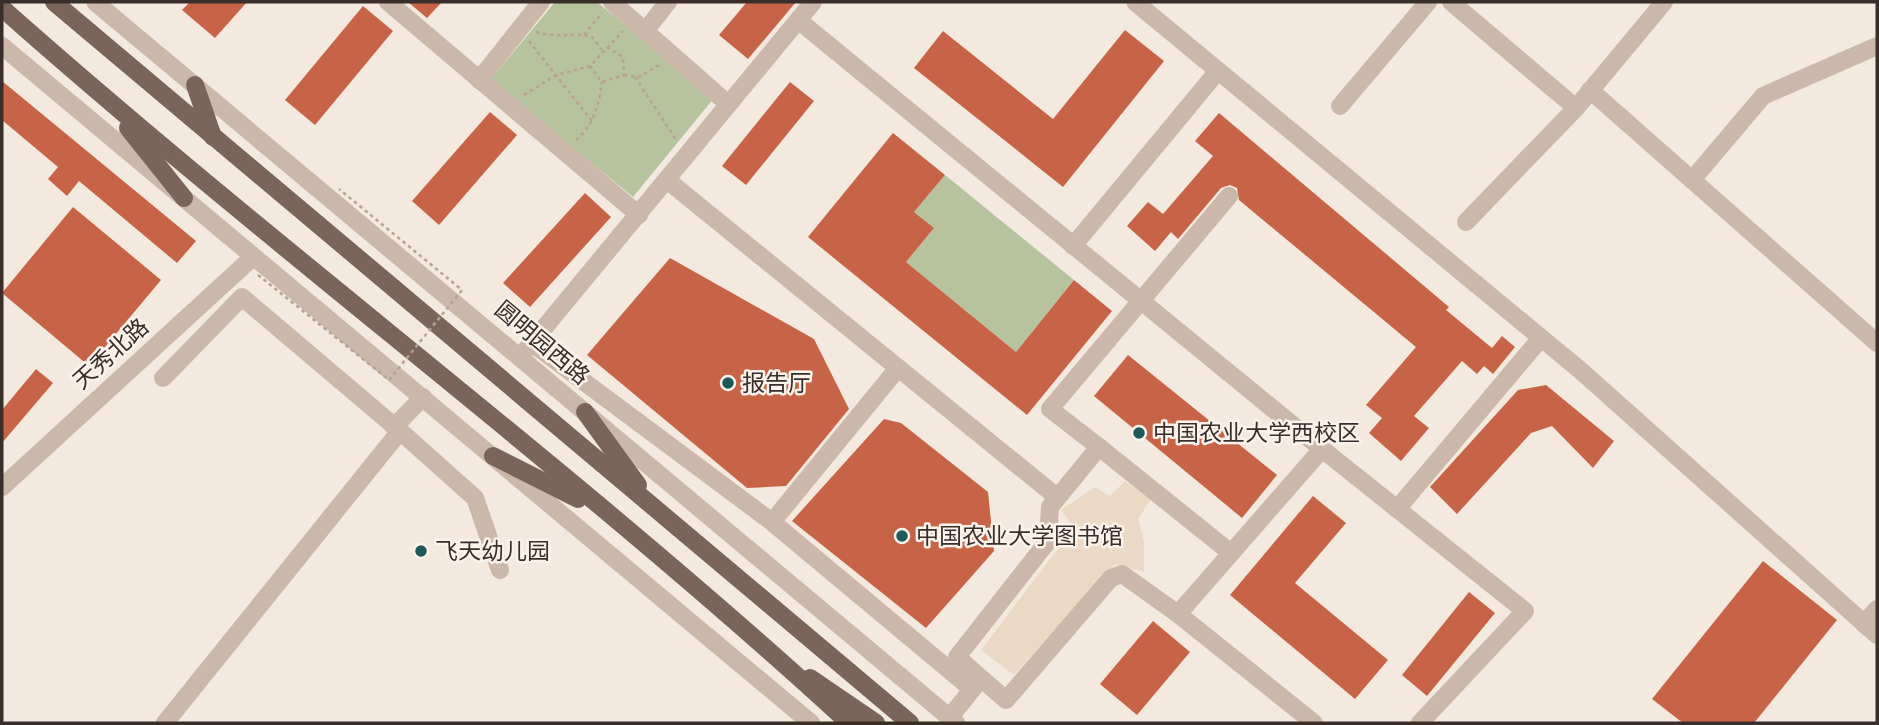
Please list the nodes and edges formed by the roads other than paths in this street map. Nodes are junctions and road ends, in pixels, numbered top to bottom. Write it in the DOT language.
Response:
graph roads {
  1 [pos="54,2"];
  2 [pos="95,2"];
  3 [pos="388,2"];
  4 [pos="541,2"];
  5 [pos="668,2"];
  6 [pos="814,2"];
  7 [pos="1135,2"];
  8 [pos="1428,2"];
  9 [pos="1451,2"];
  10 [pos="1664,2"];
  11 [pos="609,6"];
  12 [pos="2,8"];
  13 [pos="799,20"];
  14 [pos="639,25"];
  15 [pos="2,46"];
  16 [pos="1877,46"];
  17 [pos="1217,72"];
  18 [pos="478,80"];
  19 [pos="195,85"];
  20 [pos="1590,90"];
  21 [pos="103,98"];
  22 [pos="727,103"];
  23 [pos="1340,106"];
  24 [pos="1576,108"];
  25 [pos="213,137"];
  26 [pos="667,180"];
  27 [pos="1692,180"];
  28 [pos="1229,196"];
  29 [pos="184,198"];
  30 [pos="639,215"];
  31 [pos="1466,222"];
  32 [pos="1073,246"];
  33 [pos="256,266"];
  34 [pos="1140,299"];
  35 [pos="1541,338"];
  36 [pos="1877,343"];
  37 [pos="526,350"];
  38 [pos="898,368"];
  39 [pos="163,378"];
  40 [pos="423,397"];
  41 [pos="585,412"];
  42 [pos="397,429"];
  43 [pos="1099,447"];
  44 [pos="1322,449"];
  45 [pos="493,456"];
  46 [pos="2,487"];
  47 [pos="1057,497"];
  48 [pos="653,505"];
  49 [pos="1396,509"];
  50 [pos="606,513"];
  51 [pos="772,522"];
  52 [pos="1231,553"];
  53 [pos="500,570"];
  54 [pos="1877,609"];
  55 [pos="1178,614"];
  56 [pos="1871,630"];
  57 [pos="782,663"];
  58 [pos="977,684"];
  59 [pos="953,720"];
  60 [pos="165,723"];
  61 [pos="811,723"];
  62 [pos="849,723"];
  63 [pos="876,723"];
  64 [pos="910,723"];
  65 [pos="1314,723"];
  66 [pos="1420,723"];
  1 -- 25 [label="main road"];
  2 -- 19 [label="street, 圆明园西路"];
  3 -- 18 [label="street"];
  4 -- 18 [label="street"];
  5 -- 14 [label="street"];
  6 -- 13 [label="street"];
  7 -- 17 [label="street"];
  8 -- 23 [label="street"];
  9 -- 24 [label="street"];
  10 -- 20 [label="street"];
  11 -- 14 [label="street"];
  12 -- 21 [label="main road"];
  13 -- 22 [label="street"];
  13 -- 32 [label="street"];
  14 -- 22 [label="street"];
  15 -- 29 [label="street"];
  16 -- 27 [label="street"];
  17 -- 32 [label="street"];
  17 -- 35 [label="street"];
  18 -- 30 [label="street"];
  19 -- 25 [label="main road"];
  19 -- 37 [label="street, 圆明园西路"];
  20 -- 24 [label="street"];
  20 -- 27 [label="street"];
  21 -- 29 [label="main road"];
  21 -- 50 [label="main road"];
  22 -- 26 [label="street"];
  24 -- 31 [label="street"];
  25 -- 48 [label="main road"];
  26 -- 30 [label="street"];
  26 -- 38 [label="street"];
  27 -- 36 [label="street"];
  28 -- 34 [label="street"];
  29 -- 33 [label="street"];
  30 -- 37 [label="street"];
  32 -- 34 [label="street"];
  33 -- 40 [label="street"];
  33 -- 46 [label="street, 天秀北路"];
  34 -- 43 [label="street"];
  34 -- 44 [label="street"];
  35 -- 49 [label="street"];
  35 -- 56 [label="street"];
  37 -- 41 [label="street, 圆明园西路"];
  37 -- 51 [label="street"];
  38 -- 47 [label="street"];
  38 -- 51 [label="street"];
  39 -- 42 [label="street"];
  40 -- 42 [label="street"];
  40 -- 45 [label="street"];
  41 -- 48 [label="main road"];
  41 -- 59 [label="street, 圆明园西路"];
  42 -- 53 [label="street"];
  42 -- 60 [label="street"];
  43 -- 47 [label="street"];
  43 -- 52 [label="street"];
  44 -- 49 [label="street"];
  44 -- 52 [label="street"];
  45 -- 50 [label="main road"];
  45 -- 61 [label="street"];
  47 -- 58 [label="street"];
  48 -- 64 [label="main road"];
  49 -- 66 [label="street"];
  50 -- 57 [label="main road"];
  51 -- 58 [label="street"];
  52 -- 55 [label="street"];
  54 -- 56 [label="street"];
  55 -- 58 [label="street"];
  55 -- 65 [label="street"];
  57 -- 62 [label="main road"];
  57 -- 63 [label="main road"];
  58 -- 59 [label="street"];
}
